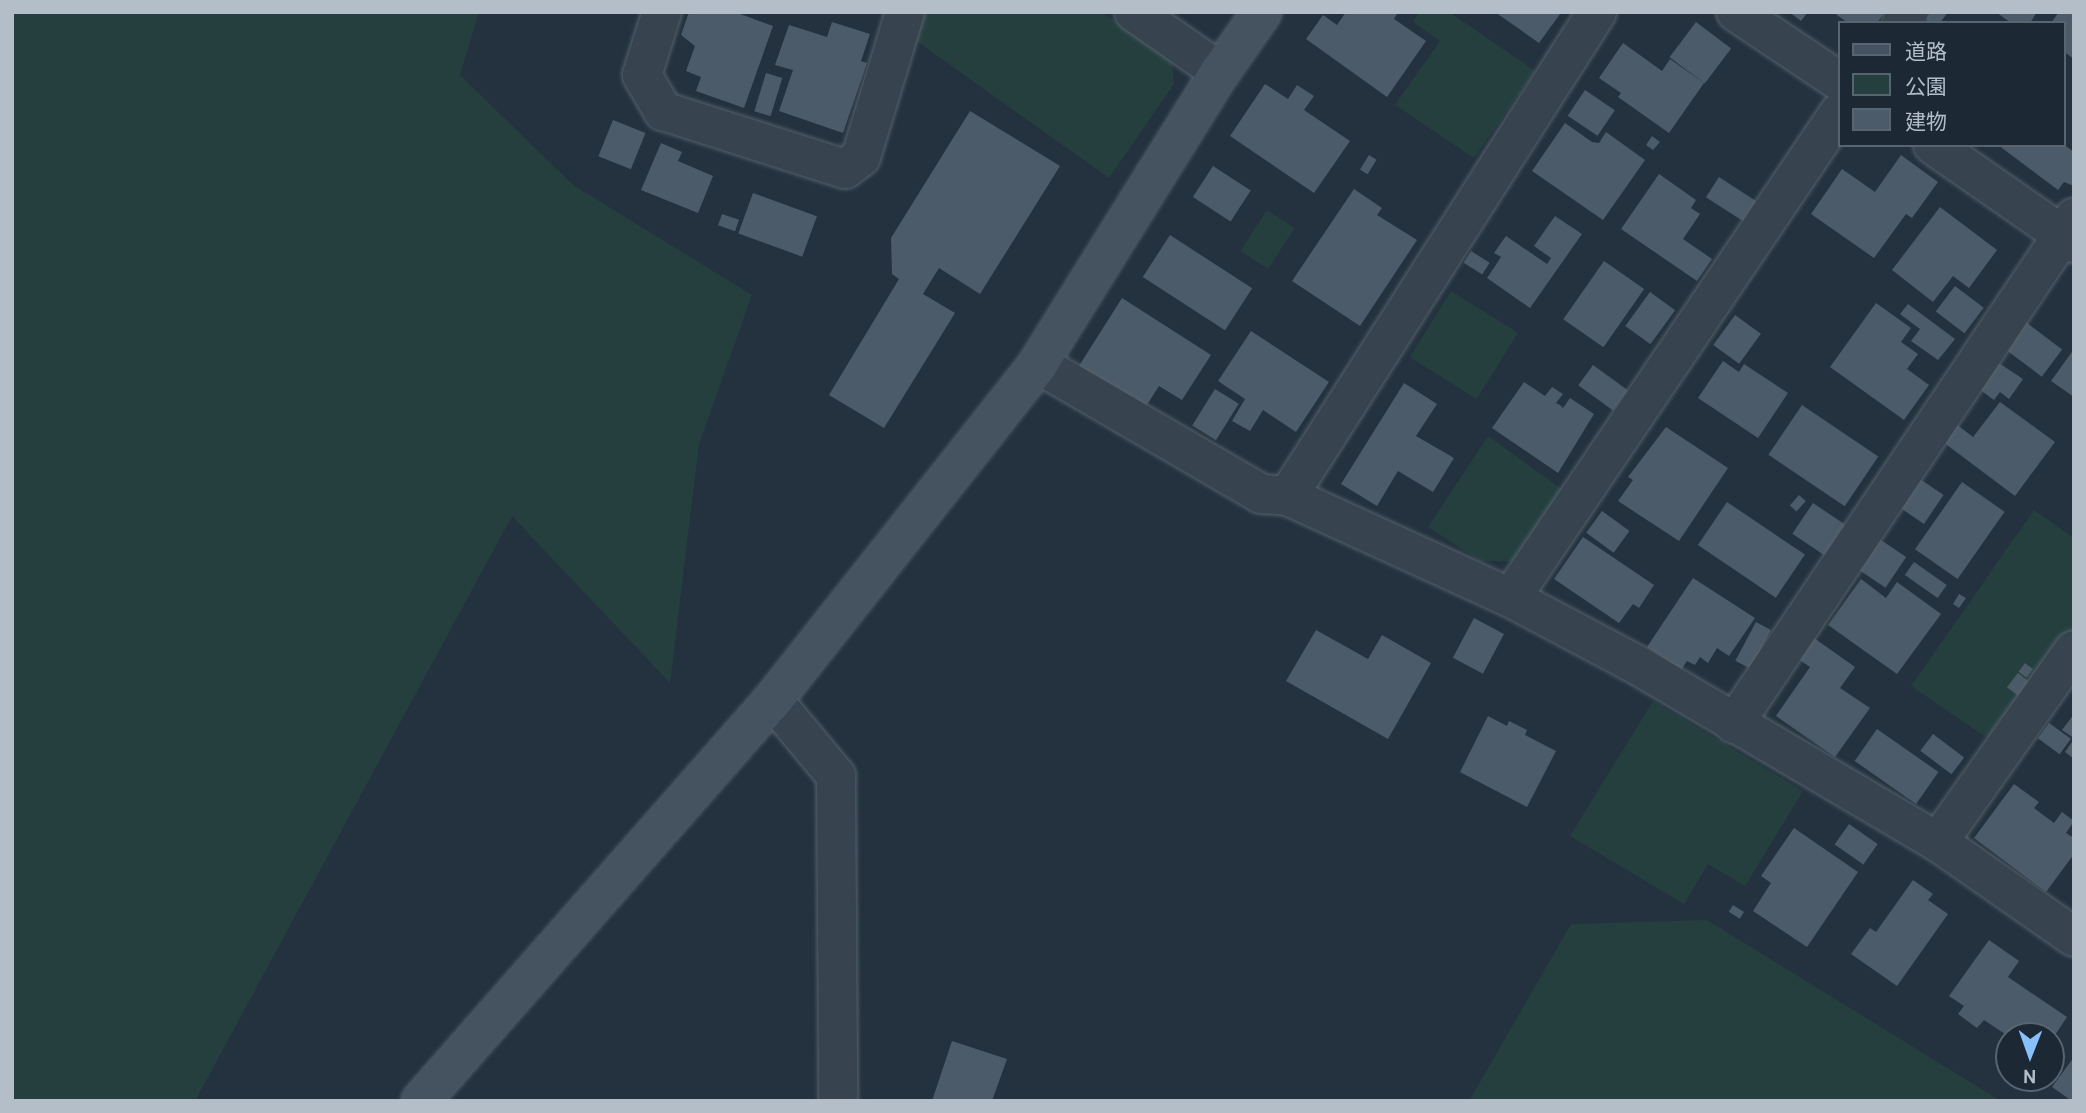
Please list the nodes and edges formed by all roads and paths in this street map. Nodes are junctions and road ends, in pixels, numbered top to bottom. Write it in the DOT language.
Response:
graph roads {
  1 [pos="662,12"];
  2 [pos="905,12"];
  3 [pos="1134,12"];
  4 [pos="1262,12"];
  5 [pos="1597,12"];
  6 [pos="1736,12"];
  7 [pos="1220,72"];
  8 [pos="1838,80"];
  9 [pos="1838,114"];
  10 [pos="1936,147"];
  11 [pos="2070,232"];
  12 [pos="1038,365"];
  13 [pos="1288,496"];
  14 [pos="1511,597"];
  15 [pos="2074,650"];
  16 [pos="773,700"];
  17 [pos="1734,724"];
  18 [pos="1938,842"];
  19 [pos="2074,937"];
  20 [pos="421,1101"];
  21 [pos="838,1101"];
  1 -- 2 [label="street"];
  3 -- 7 [label="street"];
  4 -- 7 [label="street"];
  5 -- 13 [label="street"];
  6 -- 8 [label="street"];
  7 -- 12 [label="street"];
  9 -- 14 [label="street"];
  10 -- 11 [label="street"];
  11 -- 17 [label="street"];
  12 -- 13 [label="street"];
  12 -- 16 [label="street"];
  13 -- 14 [label="street"];
  14 -- 17 [label="street"];
  15 -- 18 [label="street"];
  16 -- 20 [label="street"];
  16 -- 21 [label="street"];
  17 -- 18 [label="street"];
  18 -- 19 [label="street"];
}
